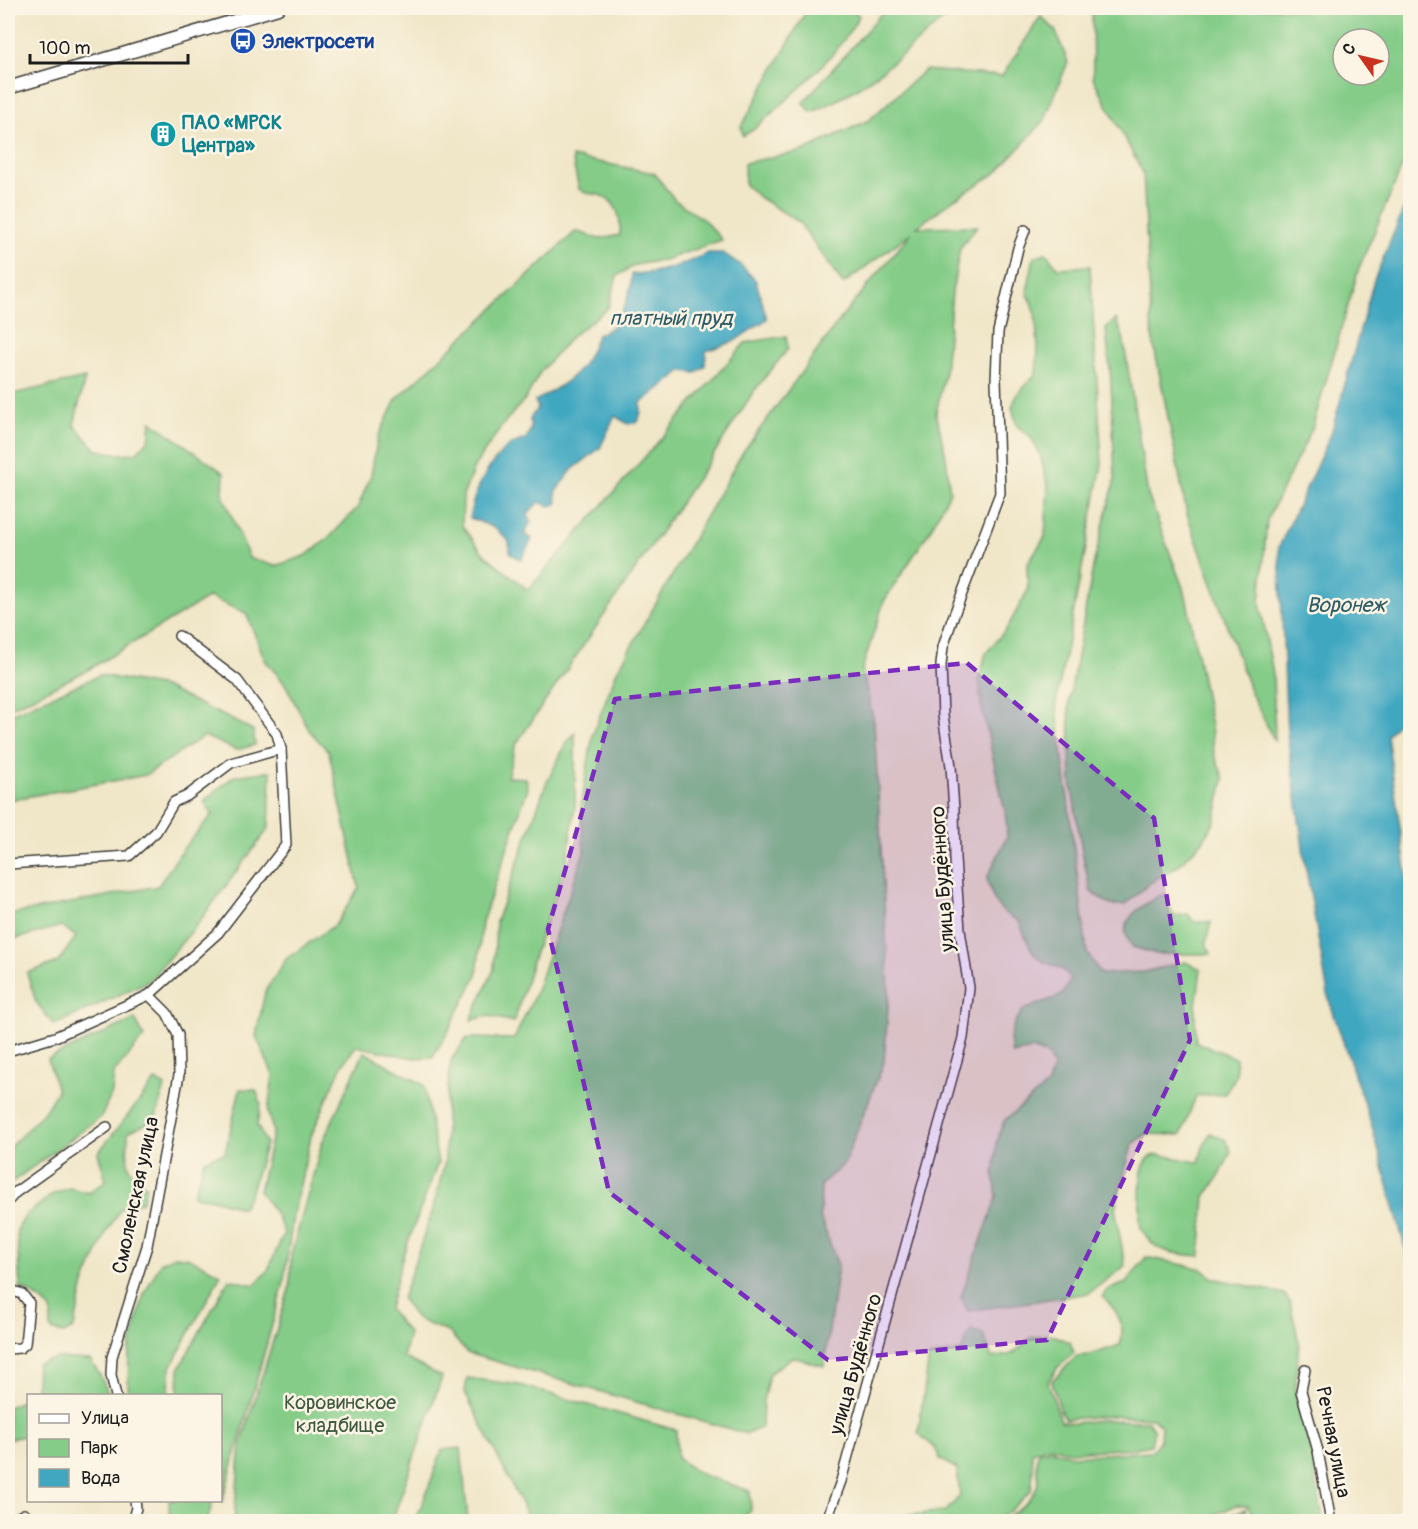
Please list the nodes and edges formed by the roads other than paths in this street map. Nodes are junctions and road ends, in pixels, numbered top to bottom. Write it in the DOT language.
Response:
graph roads {
  1 [pos="278,8"];
  2 [pos="8,88"];
  3 [pos="1025,230"];
  4 [pos="179,636"];
  5 [pos="281,749"];
  6 [pos="8,864"];
  7 [pos="149,995"];
  8 [pos="8,1051"];
  9 [pos="107,1127"];
  10 [pos="8,1201"];
  11 [pos="8,1289"];
  12 [pos="8,1350"];
  13 [pos="1305,1370"];
  14 [pos="116,1394"];
  15 [pos="135,1502"];
  16 [pos="9,1521"];
  17 [pos="37,1521"];
  18 [pos="132,1521"];
  19 [pos="826,1521"];
  20 [pos="1330,1521"];
  1 -- 2 [label="main road"];
  3 -- 19 [label="street, улица Будённого"];
  4 -- 5 [label="street"];
  5 -- 6 [label="street"];
  5 -- 7 [label="street"];
  7 -- 8 [label="street"];
  7 -- 14 [label="street, Смоленская улица"];
  9 -- 10 [label="street"];
  11 -- 12 [label="street"];
  13 -- 20 [label="street, Речная улица"];
  15 -- 18 [label="street"];
  16 -- 17 [label="street"];
}
